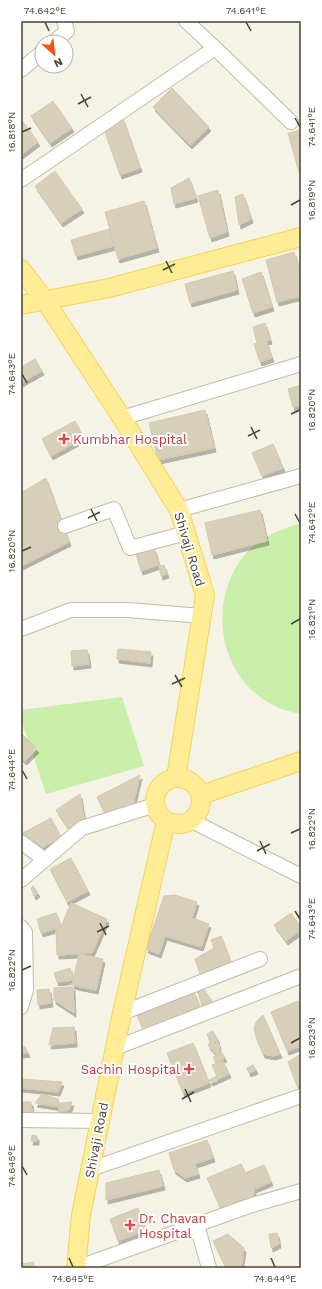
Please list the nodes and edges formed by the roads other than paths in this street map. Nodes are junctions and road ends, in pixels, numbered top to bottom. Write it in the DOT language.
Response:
graph roads {
  1 [pos="64,21"];
  2 [pos="186,21"];
  3 [pos="63,34"];
  4 [pos="215,48"];
  5 [pos="34,59"];
  6 [pos="21,70"];
  7 [pos="291,122"];
  8 [pos="21,180"];
  9 [pos="301,237"];
  10 [pos="21,269"];
  11 [pos="44,299"];
  12 [pos="21,305"];
  13 [pos="301,364"];
  14 [pos="122,418"];
  15 [pos="301,476"];
  16 [pos="179,510"];
  17 [pos="65,526"];
  18 [pos="186,533"];
  19 [pos="202,616"];
  20 [pos="21,629"];
  21 [pos="301,761"];
  22 [pos="176,778"];
  23 [pos="201,795"];
  24 [pos="155,805"];
  25 [pos="190,820"];
  26 [pos="166,821"];
  27 [pos="21,842"];
  28 [pos="45,860"];
  29 [pos="301,876"];
  30 [pos="21,880"];
  31 [pos="21,927"];
  32 [pos="260,958"];
  33 [pos="301,976"];
  34 [pos="21,1007"];
  35 [pos="122,1013"];
  36 [pos="115,1048"];
  37 [pos="301,1096"];
  38 [pos="21,1120"];
  39 [pos="100,1121"];
  40 [pos="91,1169"];
  41 [pos="301,1191"];
  42 [pos="197,1225"];
  43 [pos="76,1268"];
  44 [pos="209,1268"];
  1 -- 3 [label="street"];
  2 -- 4 [label="street"];
  4 -- 7 [label="street"];
  4 -- 8 [label="street"];
  5 -- 6 [label="street"];
  9 -- 11 [label="main road"];
  10 -- 11 [label="main road, Shivaji Road"];
  11 -- 12 [label="main road"];
  11 -- 14 [label="main road, Shivaji Road"];
  13 -- 14 [label="street"];
  14 -- 16 [label="main road, Shivaji Road"];
  15 -- 16 [label="street"];
  16 -- 18 [label="main road, Shivaji Road"];
  17 -- 18 [label="street"];
  18 -- 19 [label="main road, Shivaji Road"];
  19 -- 20 [label="street"];
  19 -- 22 [label="main road, Shivaji Road"];
  21 -- 23 [label="main road"];
  22 -- 23 [label="main road"];
  22 -- 24 [label="main road"];
  23 -- 25 [label="main road"];
  24 -- 26 [label="main road"];
  24 -- 28 [label="street"];
  25 -- 26 [label="main road"];
  25 -- 29 [label="street"];
  26 -- 35 [label="main road, Shivaji Road"];
  27 -- 28 [label="street"];
  28 -- 30 [label="street"];
  31 -- 34 [label="street"];
  32 -- 35 [label="street"];
  33 -- 36 [label="street"];
  35 -- 36 [label="main road, Shivaji Road"];
  36 -- 39 [label="main road, Shivaji Road"];
  37 -- 40 [label="street"];
  38 -- 39 [label="street"];
  39 -- 40 [label="main road, Shivaji Road"];
  40 -- 43 [label="main road, Shivaji Road"];
  41 -- 42 [label="street"];
  42 -- 43 [label="street"];
  42 -- 44 [label="street"];
}
